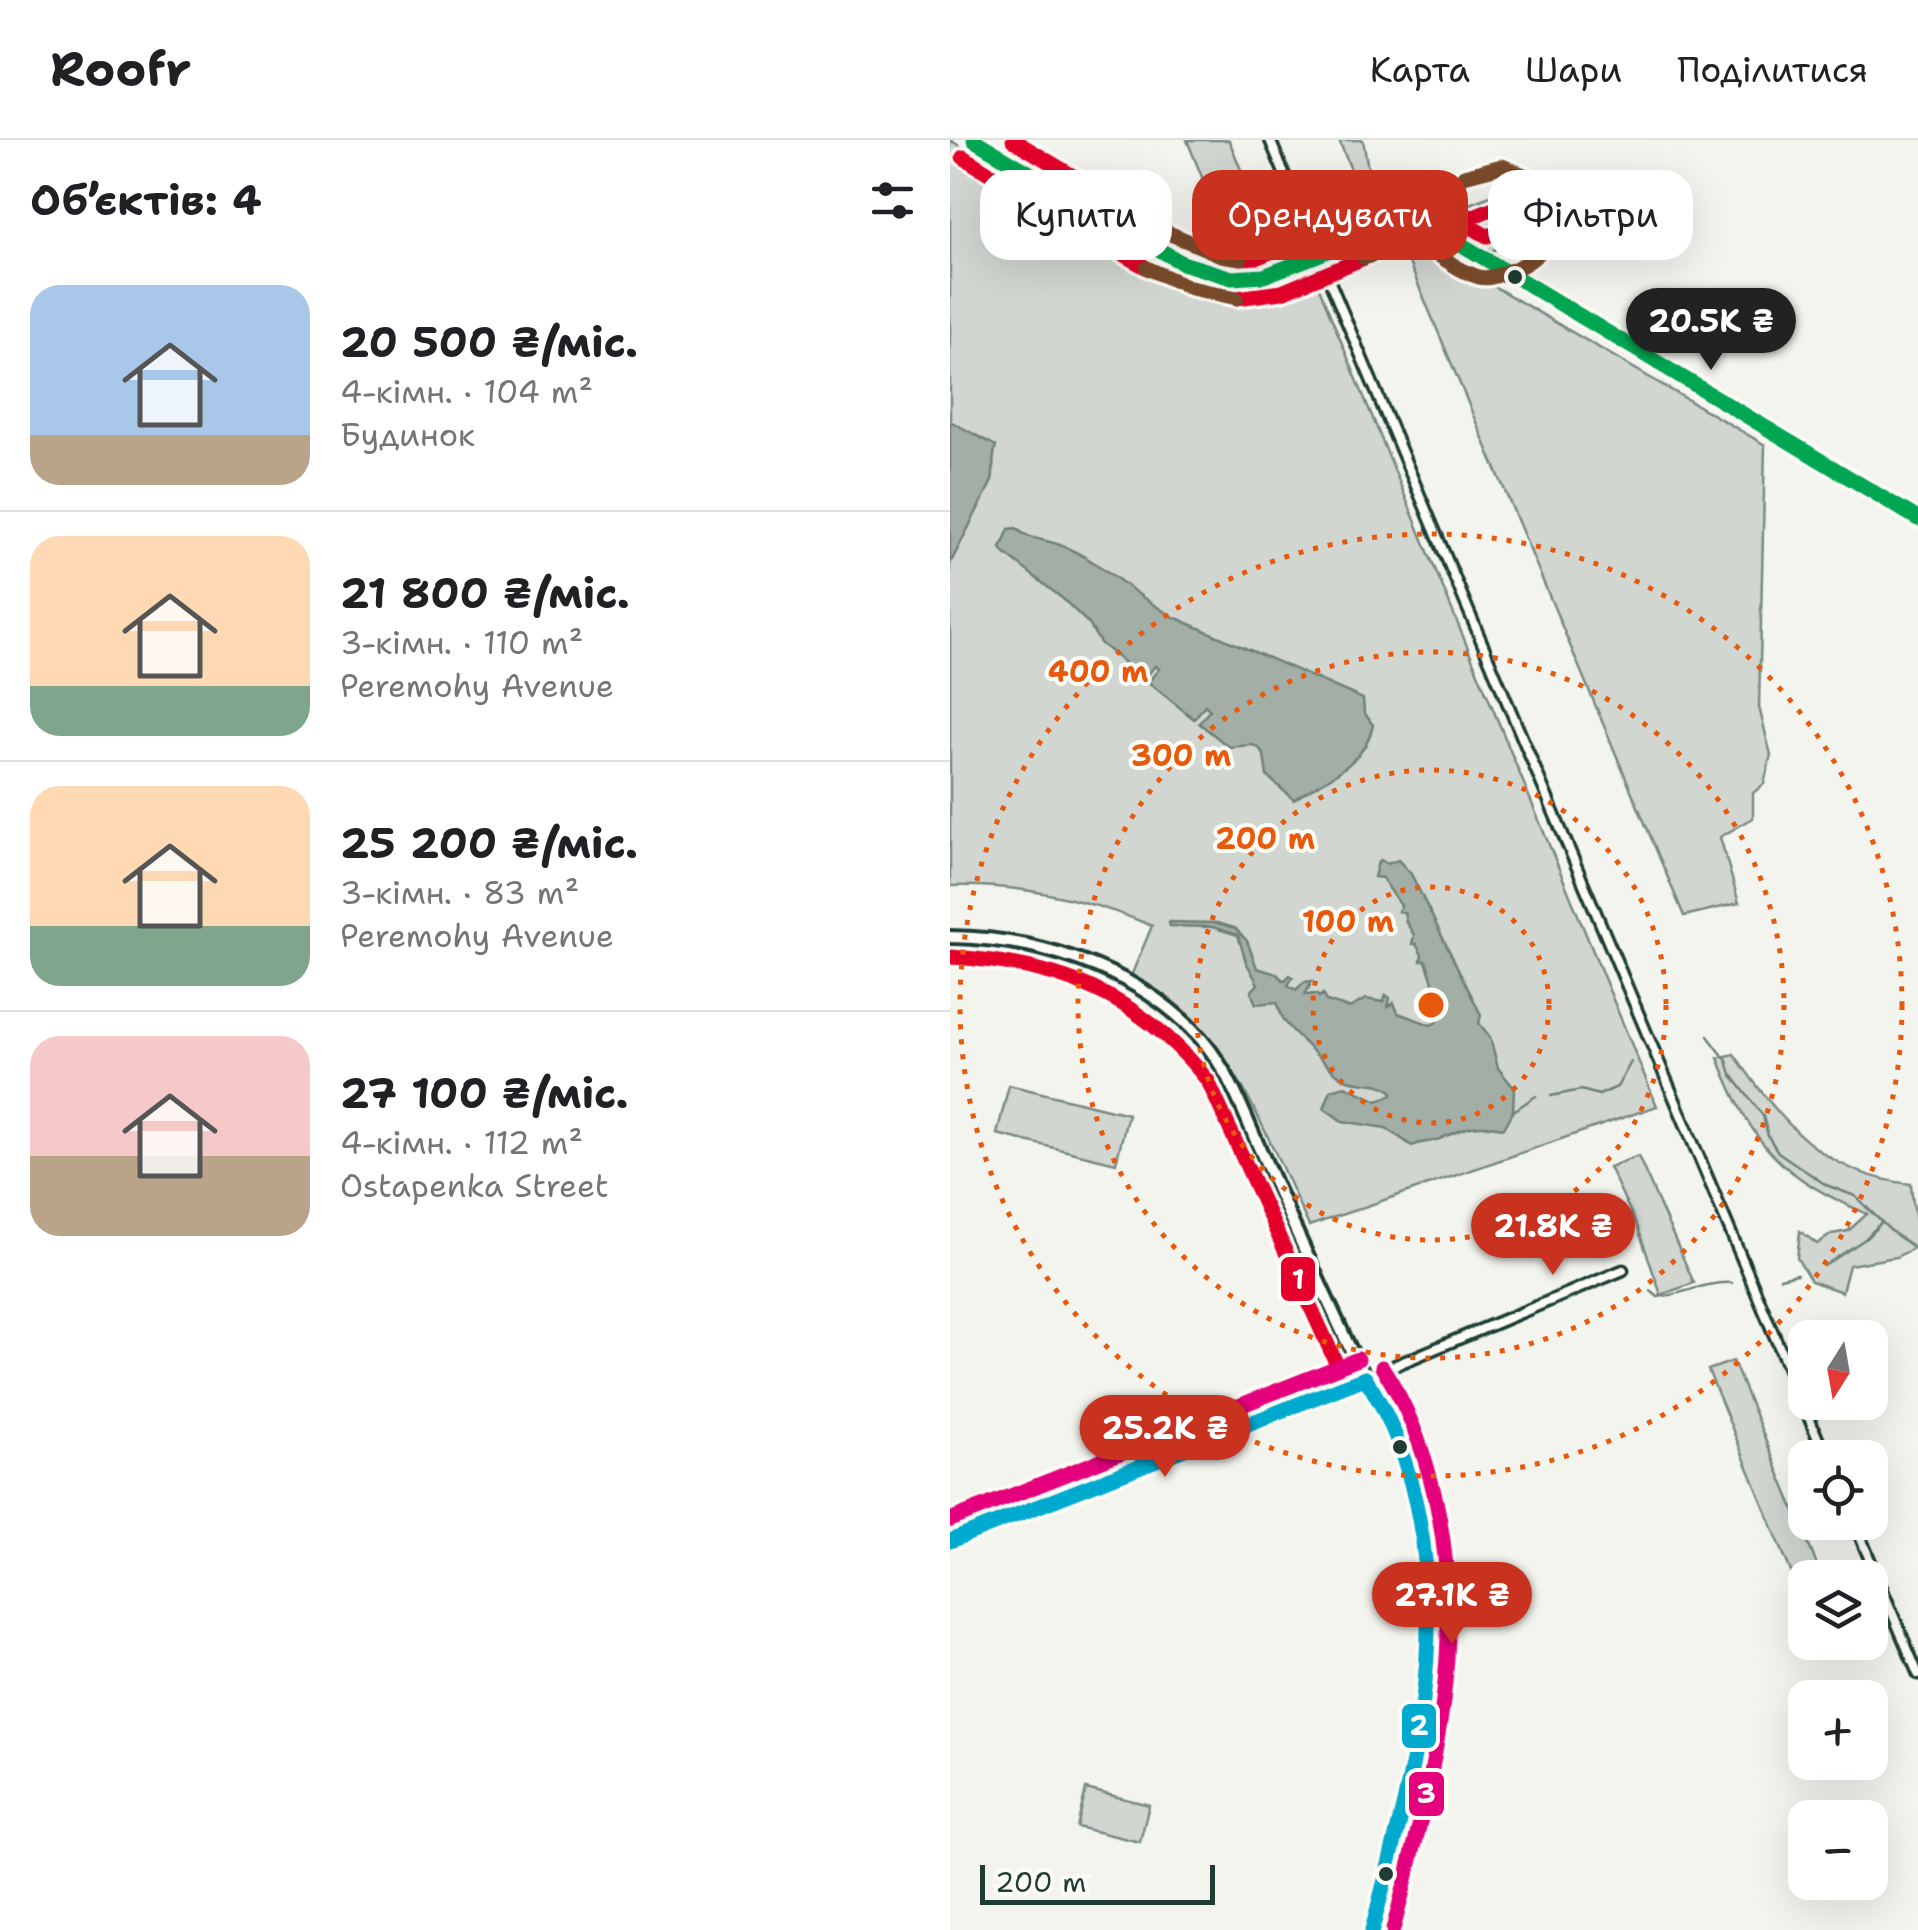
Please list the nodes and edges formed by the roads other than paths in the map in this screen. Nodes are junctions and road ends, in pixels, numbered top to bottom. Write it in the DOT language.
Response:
graph roads {
  1 [pos="977,140"];
  2 [pos="1270,140"];
  3 [pos="1283,170"];
  4 [pos="1468,248"];
  5 [pos="1304,260"];
  6 [pos="1320,260"];
  7 [pos="1918,518"];
  8 [pos="950,937"];
  9 [pos="1622,1270"];
  10 [pos="1365,1378"];
  11 [pos="1818,1440"];
  12 [pos="1862,1540"];
  13 [pos="950,1541"];
  14 [pos="1918,1674"];
  15 [pos="1372,1930"];
  1 -- 5 [label="street"];
  2 -- 3 [label="street"];
  4 -- 7 [label="street"];
  6 -- 11 [label="street"];
  8 -- 10 [label="street"];
  9 -- 10 [label="street"];
  10 -- 13 [label="street"];
  10 -- 15 [label="street"];
  12 -- 14 [label="street"];
}
